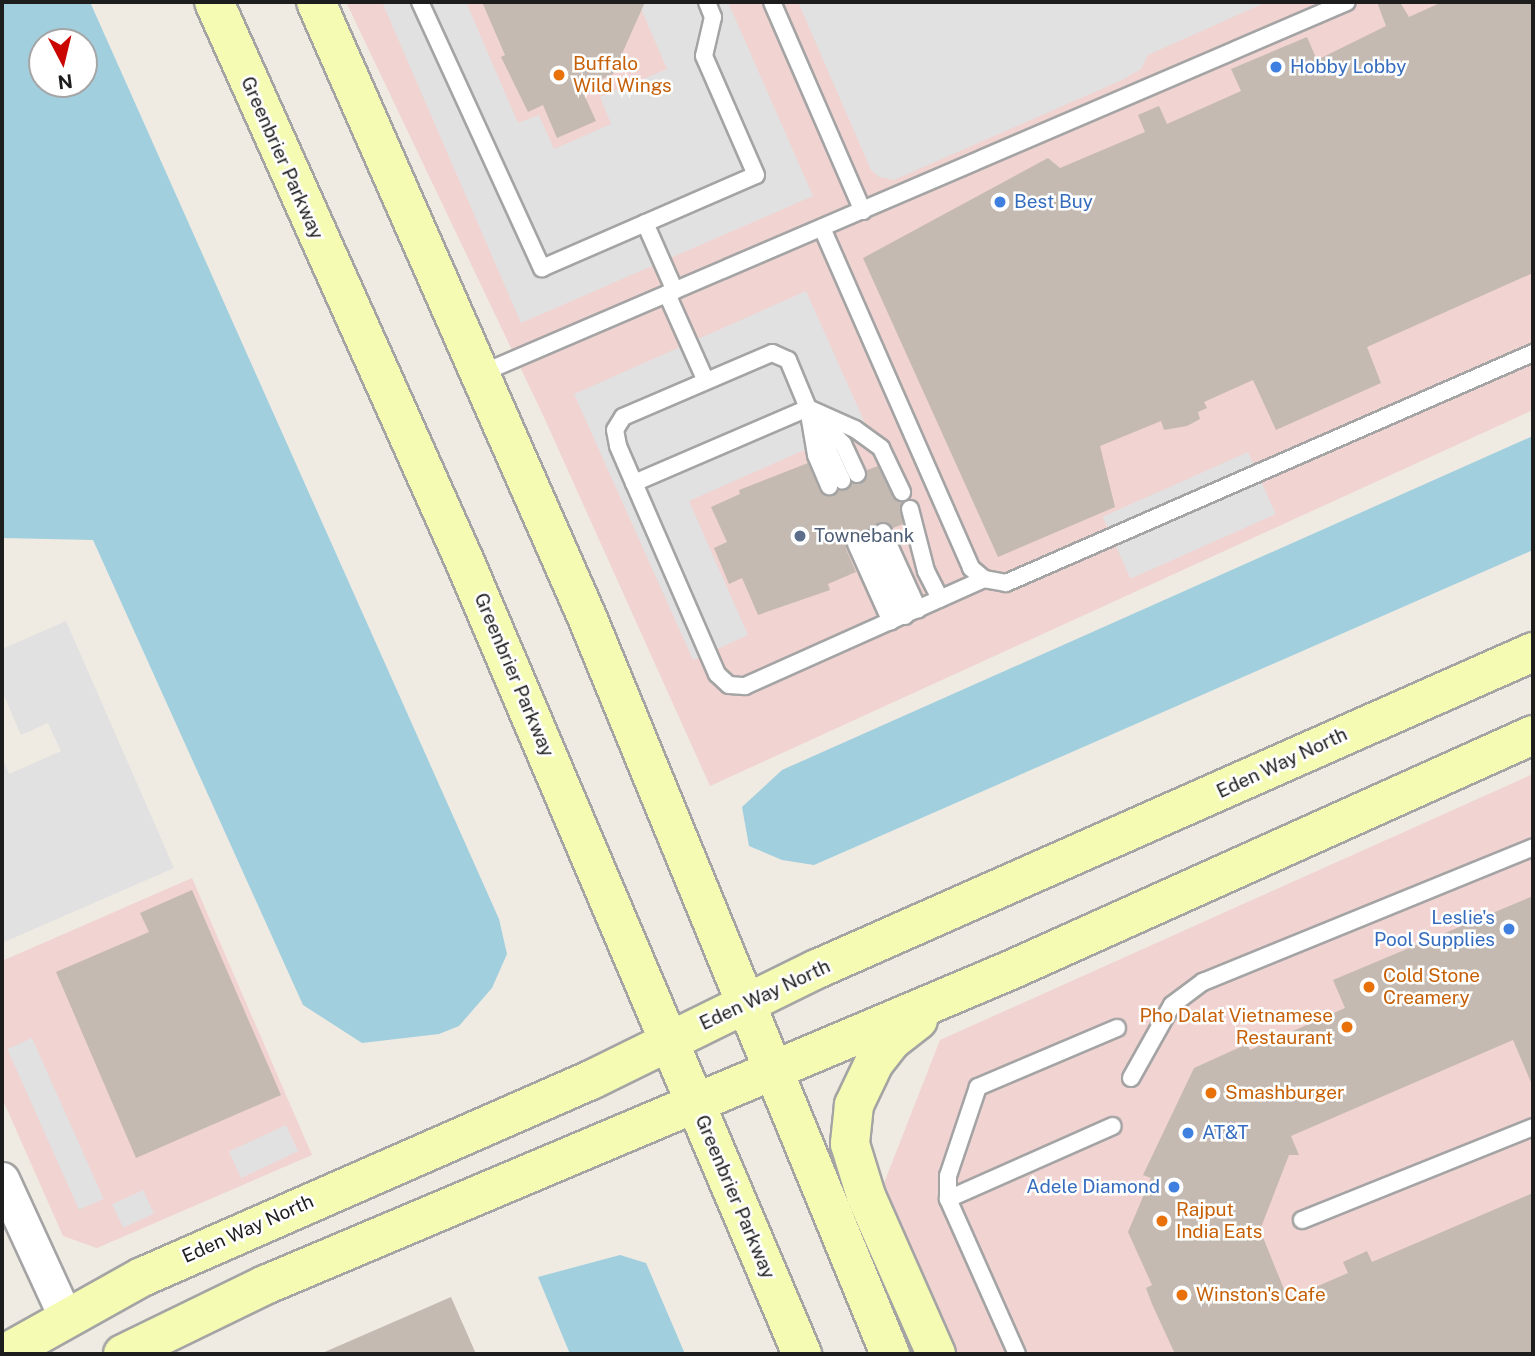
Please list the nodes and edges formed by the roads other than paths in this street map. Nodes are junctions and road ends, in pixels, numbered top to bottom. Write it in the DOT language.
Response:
graph roads {
  1 [pos="214,2"];
  2 [pos="316,2"];
  3 [pos="420,2"];
  4 [pos="707,2"];
  5 [pos="772,2"];
  6 [pos="1347,2"];
  7 [pos="863,211"];
  8 [pos="645,223"];
  9 [pos="822,228"];
  10 [pos="671,292"];
  11 [pos="1533,354"];
  12 [pos="480,374"];
  13 [pos="706,381"];
  14 [pos="808,408"];
  15 [pos="634,483"];
  16 [pos="902,492"];
  17 [pos="910,509"];
  18 [pos="984,579"];
  19 [pos="940,599"];
  20 [pos="905,616"];
  21 [pos="1533,652"];
  22 [pos="1533,735"];
  23 [pos="1533,846"];
  24 [pos="949,996"];
  25 [pos="744,1003"];
  26 [pos="1116,1028"];
  27 [pos="670,1041"];
  28 [pos="770,1071"];
  29 [pos="1131,1077"];
  30 [pos="695,1101"];
  31 [pos="1114,1126"];
  32 [pos="1533,1127"];
  33 [pos="2,1179"];
  34 [pos="948,1199"];
  35 [pos="1302,1220"];
  36 [pos="66,1318"];
  37 [pos="4,1354"];
  38 [pos="123,1354"];
  39 [pos="802,1354"];
  40 [pos="890,1354"];
  41 [pos="936,1354"];
  42 [pos="1017,1354"];
  1 -- 27 [label="main road, Greenbrier Parkway"];
  2 -- 12 [label="main road"];
  3 -- 8 [label="lane"];
  4 -- 8 [label="lane"];
  5 -- 7 [label="lane"];
  6 -- 7 [label="lane"];
  7 -- 9 [label="lane"];
  8 -- 10 [label="lane"];
  9 -- 10 [label="lane"];
  9 -- 18 [label="lane"];
  10 -- 12 [label="lane"];
  10 -- 13 [label="lane"];
  11 -- 18 [label="lane"];
  12 -- 25 [label="main road"];
  13 -- 14 [label="lane"];
  13 -- 15 [label="lane"];
  14 -- 14 [label="lane"];
  14 -- 15 [label="lane"];
  14 -- 16 [label="lane"];
  15 -- 20 [label="lane"];
  17 -- 19 [label="lane"];
  18 -- 19 [label="lane"];
  19 -- 20 [label="lane"];
  20 -- 20 [label="lane"];
  21 -- 25 [label="main road, Eden Way North"];
  22 -- 24 [label="main road"];
  23 -- 29 [label="lane"];
  24 -- 28 [label="main road"];
  24 -- 41 [label="main road"];
  25 -- 27 [label="main road, Eden Way North"];
  25 -- 28 [label="main road"];
  26 -- 34 [label="lane"];
  27 -- 30 [label="main road, Greenbrier Parkway"];
  27 -- 36 [label="main road, Eden Way North"];
  28 -- 30 [label="main road"];
  28 -- 40 [label="main road"];
  30 -- 38 [label="main road"];
  30 -- 39 [label="main road, Greenbrier Parkway"];
  31 -- 34 [label="lane"];
  32 -- 35 [label="lane"];
  33 -- 36 [label="street"];
  34 -- 42 [label="lane"];
  36 -- 37 [label="main road, Eden Way North"];
}
